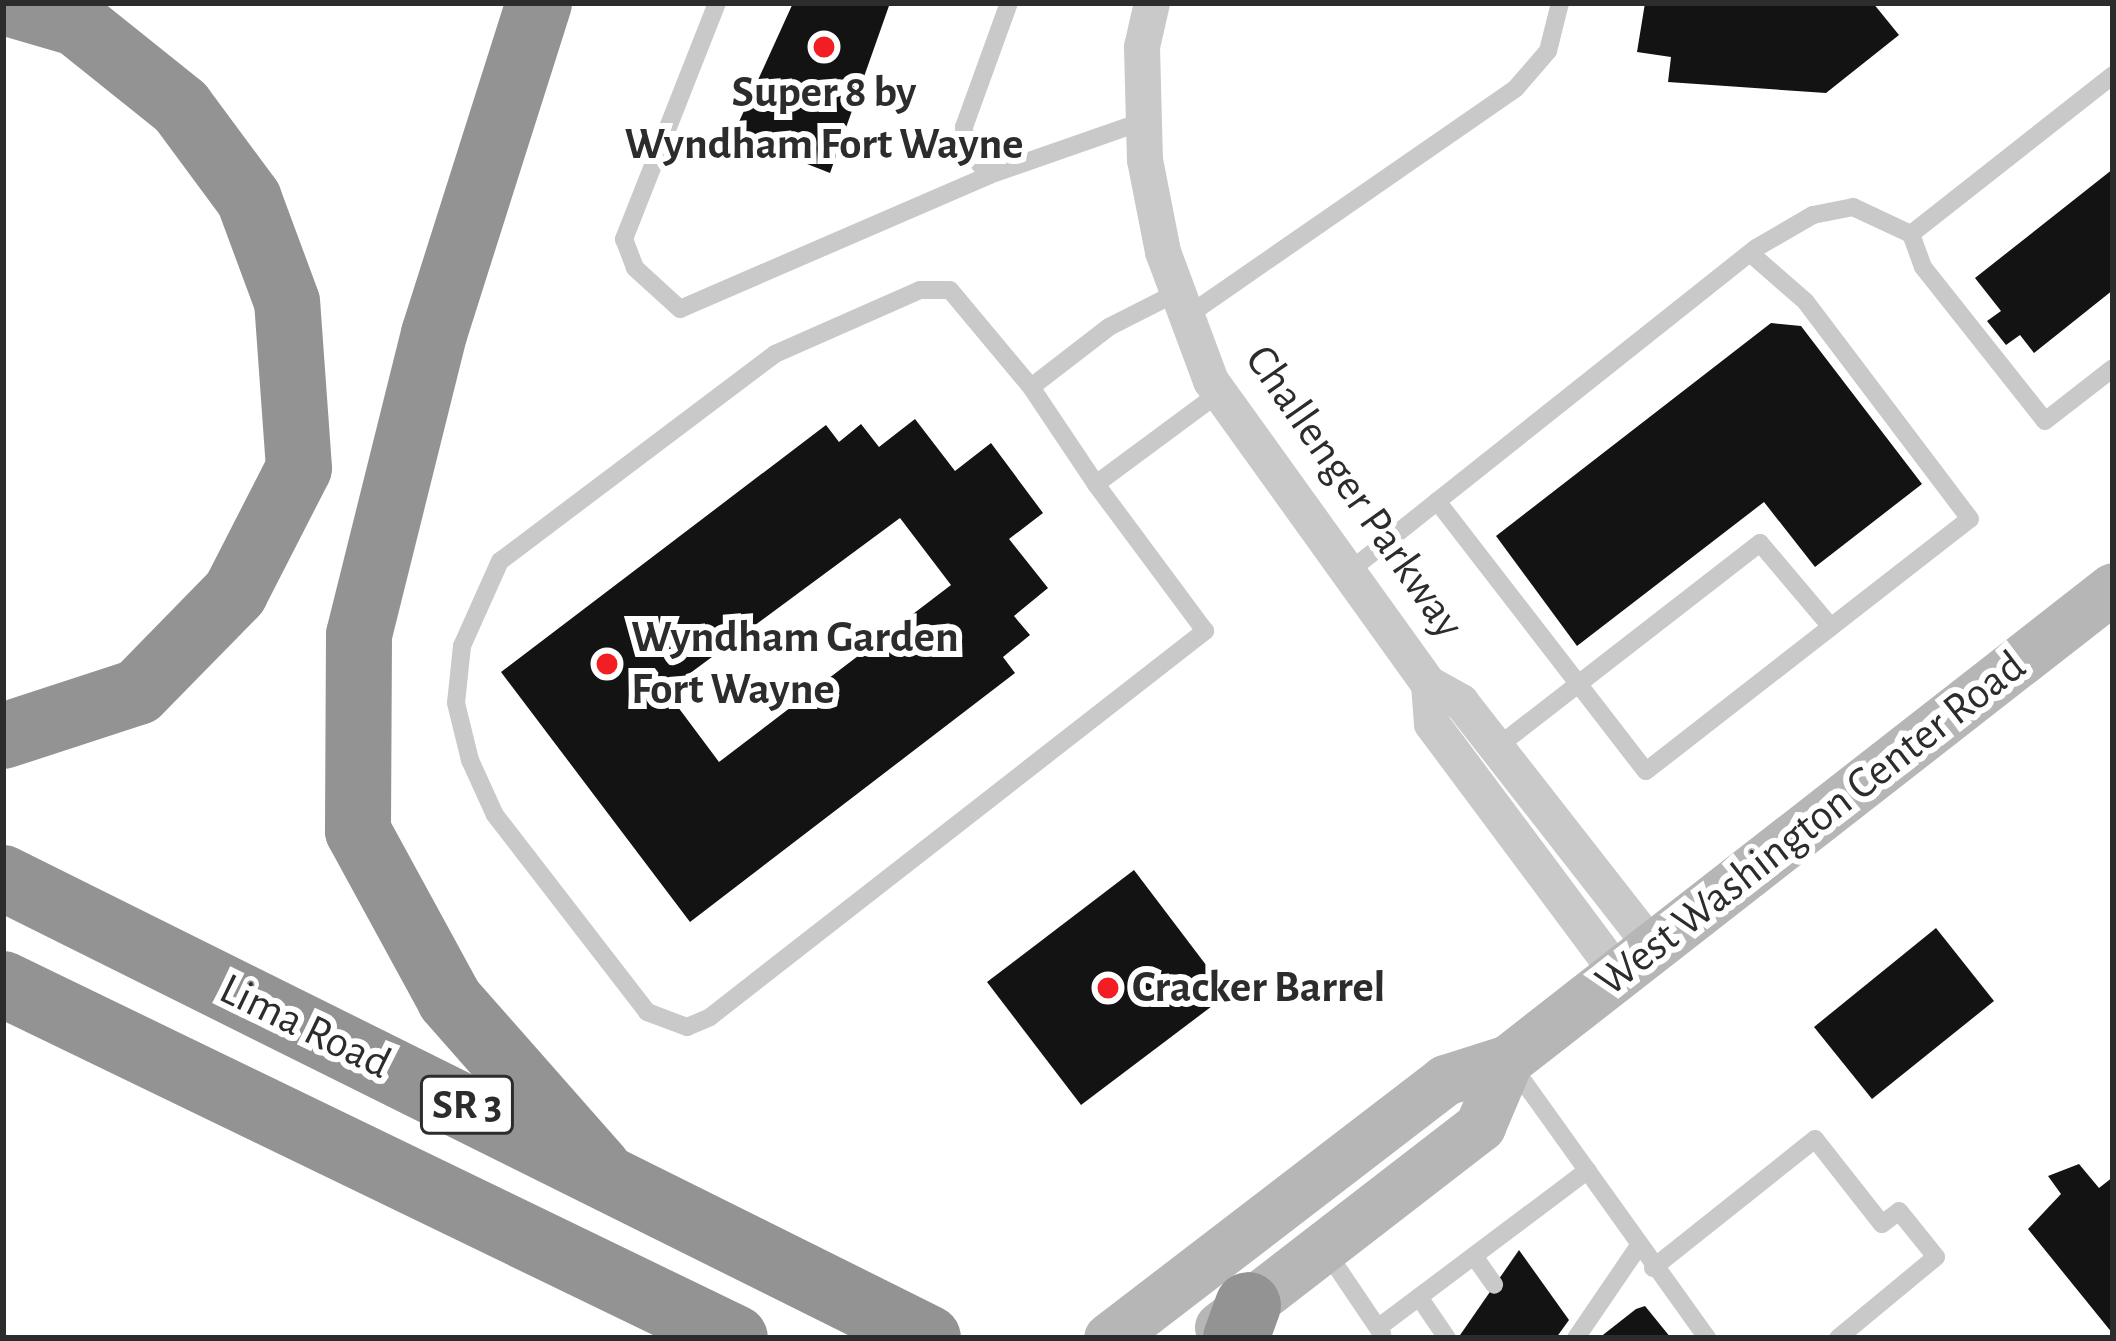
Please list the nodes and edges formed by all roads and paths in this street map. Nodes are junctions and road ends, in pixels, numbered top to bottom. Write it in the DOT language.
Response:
graph roads {
  1 [pos="7,3"];
  2 [pos="538,3"];
  3 [pos="717,3"];
  4 [pos="1009,3"];
  5 [pos="1152,3"];
  6 [pos="1560,3"];
  7 [pos="2113,75"];
  8 [pos="1144,122"];
  9 [pos="989,175"];
  10 [pos="1911,234"];
  11 [pos="1750,254"];
  12 [pos="1182,304"];
  13 [pos="2113,368"];
  14 [pos="1031,387"];
  15 [pos="1219,393"];
  16 [pos="1096,484"];
  17 [pos="1437,501"];
  18 [pos="1347,573"];
  19 [pos="2113,588"];
  20 [pos="1831,627"];
  21 [pos="1578,683"];
  22 [pos="1429,684"];
  23 [pos="3,736"];
  24 [pos="1497,747"];
  25 [pos="3,878"];
  26 [pos="1636,962"];
  27 [pos="3,984"];
  28 [pos="1508,1060"];
  29 [pos="599,1168"];
  30 [pos="1588,1170"];
  31 [pos="1323,1247"];
  32 [pos="1638,1247"];
  33 [pos="1474,1256"];
  34 [pos="1653,1268"];
  35 [pos="1494,1286"];
  36 [pos="1419,1297"];
  37 [pos="1230,1327"];
  38 [pos="716,1331"];
  39 [pos="1382,1333"];
  40 [pos="928,1338"];
  41 [pos="1109,1338"];
  42 [pos="1447,1338"];
  43 [pos="1576,1338"];
  44 [pos="1707,1338"];
  45 [pos="1838,1338"];
  1 -- 23 [label="highway"];
  2 -- 29 [label="highway"];
  3 -- 9 [label="lane"];
  4 -- 9 [label="lane"];
  5 -- 8 [label="street, Challenger Parkway"];
  6 -- 12 [label="lane"];
  7 -- 10 [label="lane"];
  8 -- 9 [label="lane"];
  8 -- 12 [label="street, Challenger Parkway"];
  10 -- 11 [label="lane"];
  10 -- 13 [label="lane"];
  11 -- 17 [label="lane"];
  11 -- 20 [label="lane"];
  12 -- 14 [label="lane"];
  12 -- 15 [label="street, Challenger Parkway"];
  14 -- 16 [label="lane"];
  14 -- 16 [label="lane"];
  15 -- 16 [label="lane"];
  15 -- 18 [label="street, Challenger Parkway"];
  17 -- 18 [label="lane"];
  17 -- 21 [label="lane"];
  18 -- 22 [label="street, Challenger Parkway"];
  19 -- 26 [label="main road, West Washington Center Road"];
  20 -- 21 [label="lane"];
  20 -- 21 [label="lane"];
  21 -- 24 [label="lane"];
  22 -- 24 [label="street, Challenger Parkway"];
  22 -- 26 [label="street, Challenger Parkway"];
  24 -- 26 [label="street, Challenger Parkway"];
  25 -- 29 [label="highway, Lima Road / SR 3"];
  26 -- 28 [label="main road, West Washington Center Road"];
  27 -- 38 [label="highway, Lima Road / SR 3"];
  28 -- 30 [label="lane"];
  28 -- 31 [label="main road, West Washington Center Road"];
  28 -- 41 [label="main road, West Washington Center Road"];
  29 -- 40 [label="highway, Lima Road / SR 3"];
  30 -- 32 [label="lane"];
  30 -- 33 [label="lane"];
  31 -- 37 [label="main road, West Washington Center Road"];
  31 -- 39 [label="lane"];
  32 -- 34 [label="lane"];
  32 -- 43 [label="lane"];
  33 -- 35 [label="lane"];
  33 -- 36 [label="lane"];
  34 -- 44 [label="lane"];
  34 -- 45 [label="lane"];
  36 -- 39 [label="lane"];
  36 -- 42 [label="lane"];
}
